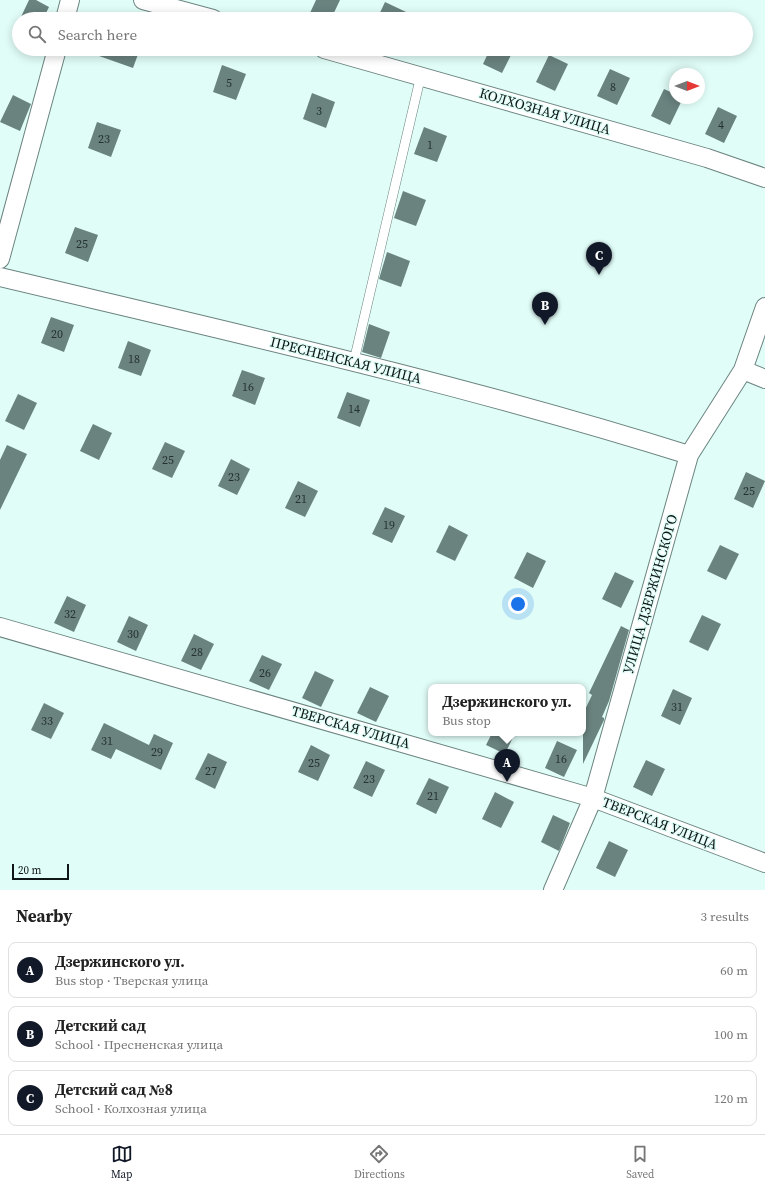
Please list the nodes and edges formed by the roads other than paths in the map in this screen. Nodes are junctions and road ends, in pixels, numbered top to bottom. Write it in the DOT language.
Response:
graph roads {
  1 [pos="70,0"];
  2 [pos="143,0"];
  3 [pos="67,12"];
  4 [pos="188,12"];
  5 [pos="55,56"];
  6 [pos="350,56"];
  7 [pos="421,75"];
  8 [pos="765,178"];
  9 [pos="0,259"];
  10 [pos="0,277"];
  11 [pos="765,307"];
  12 [pos="354,361"];
  13 [pos="743,370"];
  14 [pos="765,379"];
  15 [pos="689,455"];
  16 [pos="0,627"];
  17 [pos="593,798"];
  18 [pos="765,863"];
  19 [pos="553,890"];
  1 -- 3 [label="street"];
  2 -- 4 [label="street"];
  5 -- 9 [label="street"];
  6 -- 7 [label="street, КОЛХОЗНАЯ УЛИЦА"];
  7 -- 8 [label="street, КОЛХОЗНАЯ УЛИЦА"];
  7 -- 12 [label="lane"];
  10 -- 12 [label="street, ПРЕСНЕНСКАЯ УЛИЦА"];
  11 -- 13 [label="street, УЛИЦА ДЗЕРЖИНСКОГО"];
  12 -- 15 [label="street, ПРЕСНЕНСКАЯ УЛИЦА"];
  13 -- 14 [label="street"];
  13 -- 15 [label="street, УЛИЦА ДЗЕРЖИНСКОГО"];
  15 -- 17 [label="street, УЛИЦА ДЗЕРЖИНСКОГО"];
  16 -- 17 [label="street, ТВЕРСКАЯ УЛИЦА"];
  17 -- 18 [label="street, ТВЕРСКАЯ УЛИЦА"];
  17 -- 19 [label="street, УЛИЦА ДЗЕРЖИНСКОГО"];
}
